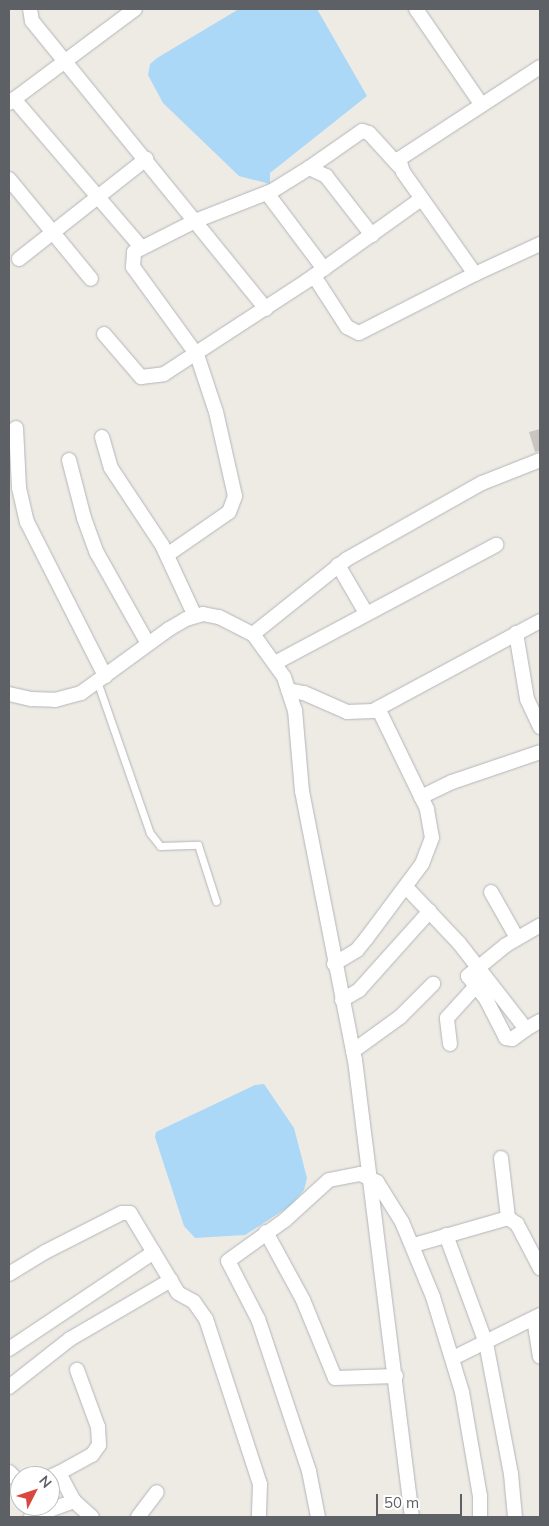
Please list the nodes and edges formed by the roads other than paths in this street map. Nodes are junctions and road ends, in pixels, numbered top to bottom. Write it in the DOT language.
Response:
graph roads {
  1 [pos="30,9"];
  2 [pos="135,9"];
  3 [pos="416,9"];
  4 [pos="65,61"];
  5 [pos="540,67"];
  6 [pos="11,101"];
  7 [pos="481,104"];
  8 [pos="146,159"];
  9 [pos="399,166"];
  10 [pos="309,168"];
  11 [pos="9,179"];
  12 [pos="267,192"];
  13 [pos="97,196"];
  14 [pos="421,199"];
  15 [pos="195,220"];
  16 [pos="52,232"];
  17 [pos="372,235"];
  18 [pos="540,244"];
  19 [pos="140,246"];
  20 [pos="19,259"];
  21 [pos="319,273"];
  22 [pos="475,274"];
  23 [pos="91,279"];
  24 [pos="266,309"];
  25 [pos="104,334"];
  26 [pos="197,355"];
  27 [pos="16,428"];
  28 [pos="102,437"];
  29 [pos="69,460"];
  30 [pos="540,460"];
  31 [pos="496,545"];
  32 [pos="167,555"];
  33 [pos="338,565"];
  34 [pos="366,613"];
  35 [pos="195,616"];
  36 [pos="540,621"];
  37 [pos="516,633"];
  38 [pos="254,634"];
  39 [pos="148,644"];
  40 [pos="275,663"];
  41 [pos="101,678"];
  42 [pos="288,690"];
  43 [pos="9,694"];
  44 [pos="378,708"];
  45 [pos="540,727"];
  46 [pos="540,752"];
  47 [pos="421,797"];
  48 [pos="406,887"];
  49 [pos="491,892"];
  50 [pos="216,901"];
  51 [pos="430,911"];
  52 [pos="540,925"];
  53 [pos="517,938"];
  54 [pos="334,964"];
  55 [pos="478,966"];
  56 [pos="433,984"];
  57 [pos="476,986"];
  58 [pos="342,1000"];
  59 [pos="540,1021"];
  60 [pos="526,1029"];
  61 [pos="450,1044"];
  62 [pos="353,1051"];
  63 [pos="501,1158"];
  64 [pos="368,1176"];
  65 [pos="508,1218"];
  66 [pos="266,1232"];
  67 [pos="446,1235"];
  68 [pos="414,1245"];
  69 [pos="154,1252"];
  70 [pos="11,1267"];
  71 [pos="540,1268"];
  72 [pos="171,1280"];
  73 [pos="537,1317"];
  74 [pos="486,1343"];
  75 [pos="9,1349"];
  76 [pos="540,1357"];
  77 [pos="453,1358"];
  78 [pos="76,1370"];
  79 [pos="396,1376"];
  80 [pos="9,1387"];
  81 [pos="60,1472"];
  82 [pos="60,1482"];
  83 [pos="157,1492"];
  84 [pos="74,1501"];
  85 [pos="31,1517"];
  86 [pos="92,1517"];
  87 [pos="138,1517"];
  88 [pos="259,1517"];
  89 [pos="318,1517"];
  90 [pos="412,1517"];
  91 [pos="480,1517"];
  92 [pos="515,1517"];
  1 -- 4 [label="street"];
  2 -- 4 [label="street"];
  3 -- 7 [label="street"];
  4 -- 6 [label="street"];
  4 -- 8 [label="street"];
  5 -- 7 [label="street"];
  6 -- 13 [label="street"];
  7 -- 9 [label="street"];
  8 -- 13 [label="street"];
  8 -- 15 [label="street"];
  9 -- 10 [label="street"];
  9 -- 14 [label="street"];
  10 -- 12 [label="street"];
  10 -- 17 [label="street"];
  11 -- 16 [label="street"];
  12 -- 15 [label="street"];
  12 -- 21 [label="street"];
  13 -- 16 [label="street"];
  13 -- 19 [label="street"];
  14 -- 17 [label="street"];
  14 -- 22 [label="street"];
  15 -- 19 [label="street"];
  15 -- 24 [label="street"];
  16 -- 20 [label="street"];
  16 -- 23 [label="street"];
  17 -- 21 [label="street"];
  18 -- 22 [label="street"];
  19 -- 26 [label="street"];
  21 -- 22 [label="street"];
  21 -- 24 [label="street"];
  24 -- 26 [label="street"];
  25 -- 26 [label="street"];
  26 -- 32 [label="street"];
  27 -- 41 [label="street"];
  28 -- 32 [label="street"];
  29 -- 39 [label="street"];
  30 -- 33 [label="street"];
  31 -- 34 [label="street"];
  32 -- 35 [label="street"];
  33 -- 34 [label="street"];
  33 -- 38 [label="street"];
  34 -- 40 [label="street"];
  35 -- 38 [label="street"];
  35 -- 39 [label="street"];
  36 -- 37 [label="street"];
  37 -- 44 [label="street"];
  37 -- 45 [label="street"];
  38 -- 40 [label="street"];
  39 -- 41 [label="street"];
  40 -- 42 [label="street"];
  41 -- 43 [label="street"];
  41 -- 50 [label="lane"];
  42 -- 44 [label="street"];
  42 -- 54 [label="street"];
  44 -- 47 [label="street"];
  46 -- 47 [label="street"];
  47 -- 48 [label="street"];
  48 -- 51 [label="street"];
  48 -- 54 [label="street"];
  49 -- 53 [label="street"];
  51 -- 55 [label="street"];
  51 -- 58 [label="street"];
  52 -- 53 [label="street"];
  53 -- 55 [label="street"];
  54 -- 58 [label="street"];
  55 -- 57 [label="street"];
  55 -- 60 [label="street"];
  56 -- 62 [label="street"];
  57 -- 60 [label="street"];
  57 -- 61 [label="street"];
  58 -- 62 [label="street"];
  59 -- 60 [label="street"];
  62 -- 64 [label="street"];
  63 -- 65 [label="street"];
  64 -- 66 [label="street"];
  64 -- 68 [label="street"];
  64 -- 79 [label="street"];
  65 -- 67 [label="street"];
  65 -- 71 [label="street"];
  66 -- 79 [label="street"];
  66 -- 89 [label="street"];
  67 -- 68 [label="street"];
  67 -- 74 [label="street"];
  68 -- 77 [label="street"];
  69 -- 70 [label="street"];
  69 -- 72 [label="street"];
  69 -- 75 [label="street"];
  72 -- 80 [label="street"];
  72 -- 88 [label="street"];
  73 -- 74 [label="street"];
  73 -- 76 [label="street"];
  74 -- 77 [label="street"];
  74 -- 92 [label="street"];
  77 -- 91 [label="street"];
  78 -- 81 [label="street"];
  79 -- 90 [label="street"];
  82 -- 84 [label="street"];
  83 -- 87 [label="street"];
  84 -- 85 [label="street"];
  84 -- 86 [label="street"];
}
